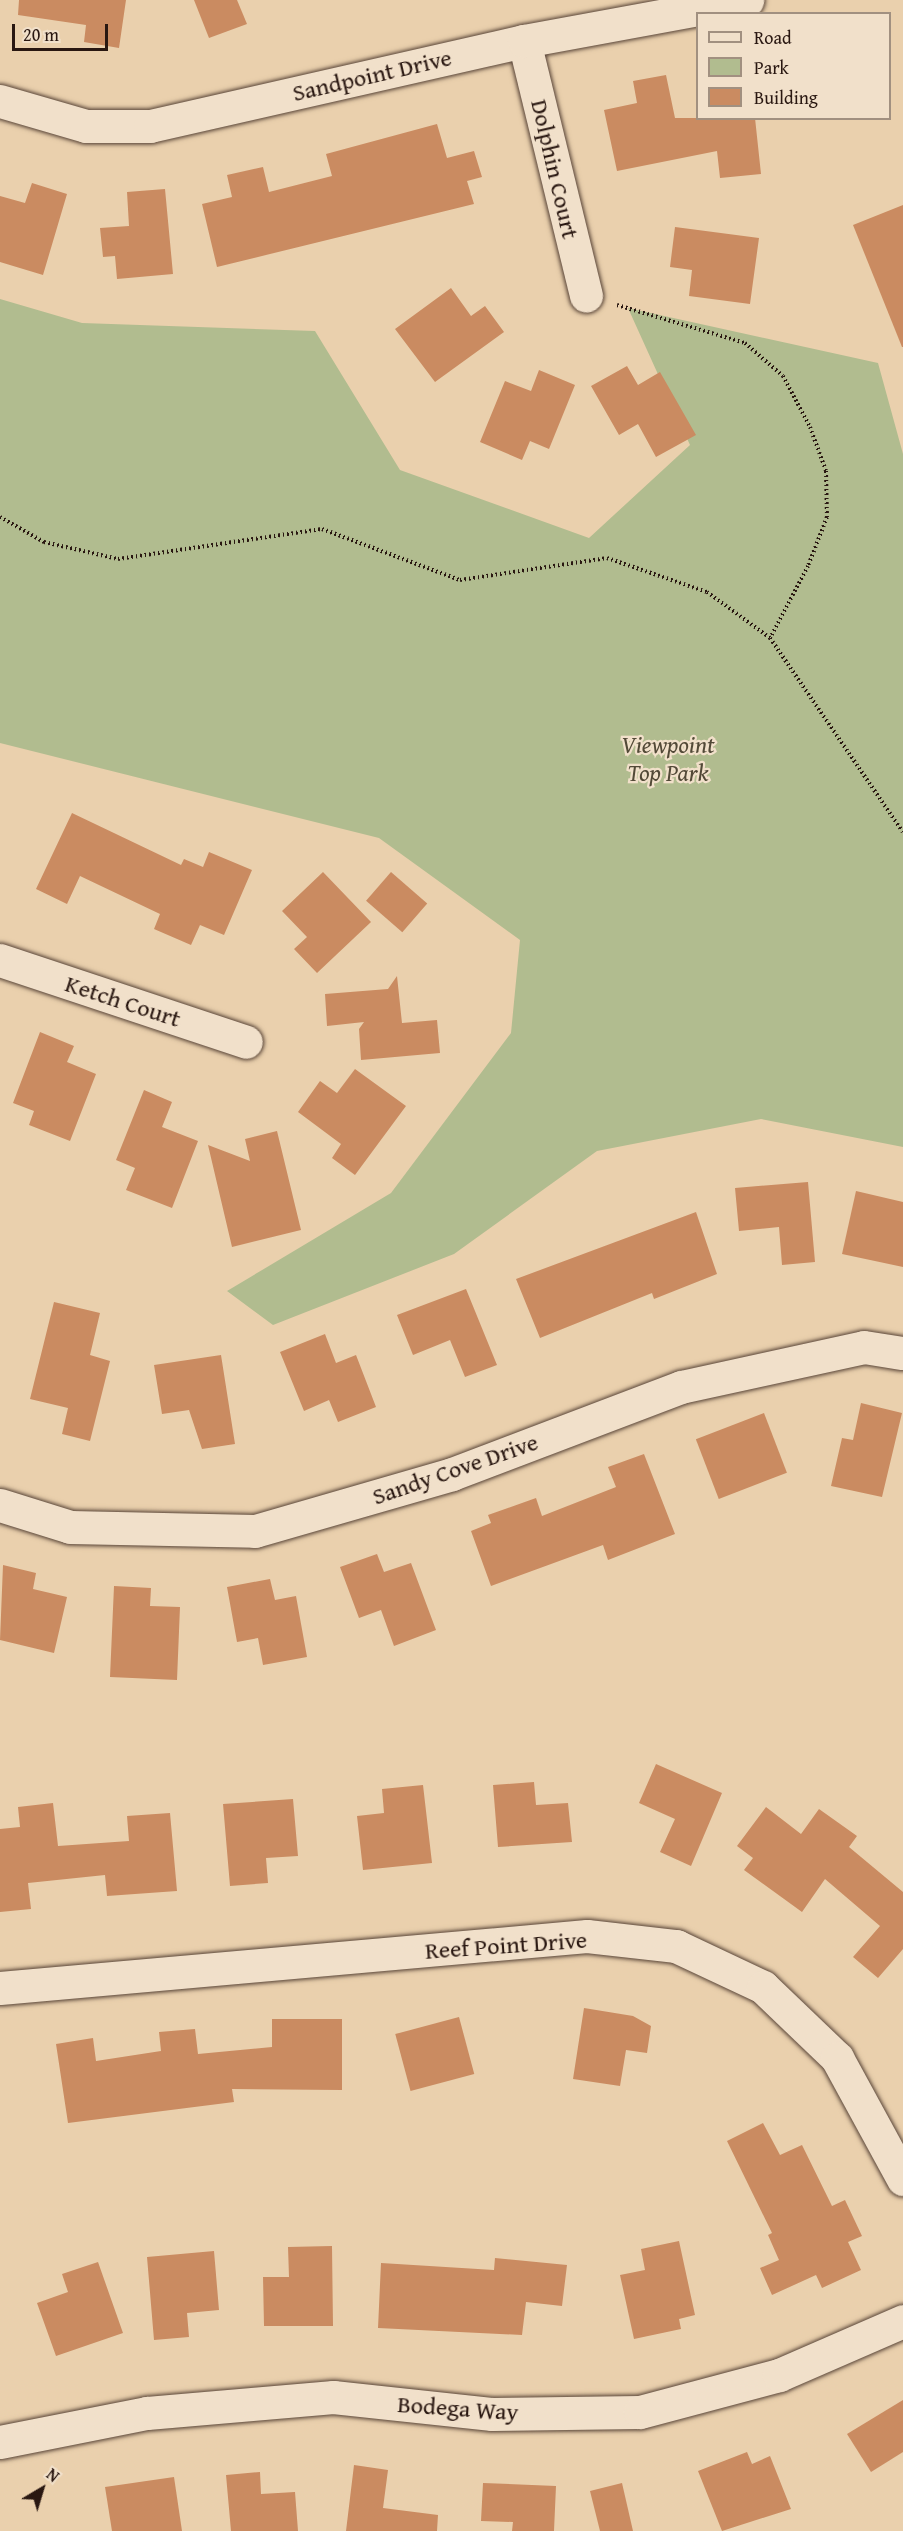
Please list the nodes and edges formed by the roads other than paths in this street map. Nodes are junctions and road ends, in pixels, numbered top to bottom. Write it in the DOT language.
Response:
graph roads {
  1 [pos="747,0"];
  2 [pos="524,41"];
  3 [pos="0,101"];
  4 [pos="585,296"];
  5 [pos="0,960"];
  6 [pos="246,1042"];
  7 [pos="903,1353"];
  8 [pos="0,1505"];
  9 [pos="0,1988"];
  10 [pos="903,2179"];
  11 [pos="903,2321"];
  12 [pos="0,2442"];
  1 -- 2 [label="street, Sandpoint Drive"];
  2 -- 3 [label="street, Sandpoint Drive"];
  2 -- 4 [label="street, Dolphin Court"];
  5 -- 6 [label="street, Ketch Court"];
  7 -- 8 [label="street, Sandy Cove Drive"];
  9 -- 10 [label="street, Reef Point Drive"];
  11 -- 12 [label="street, Bodega Way"];
}
